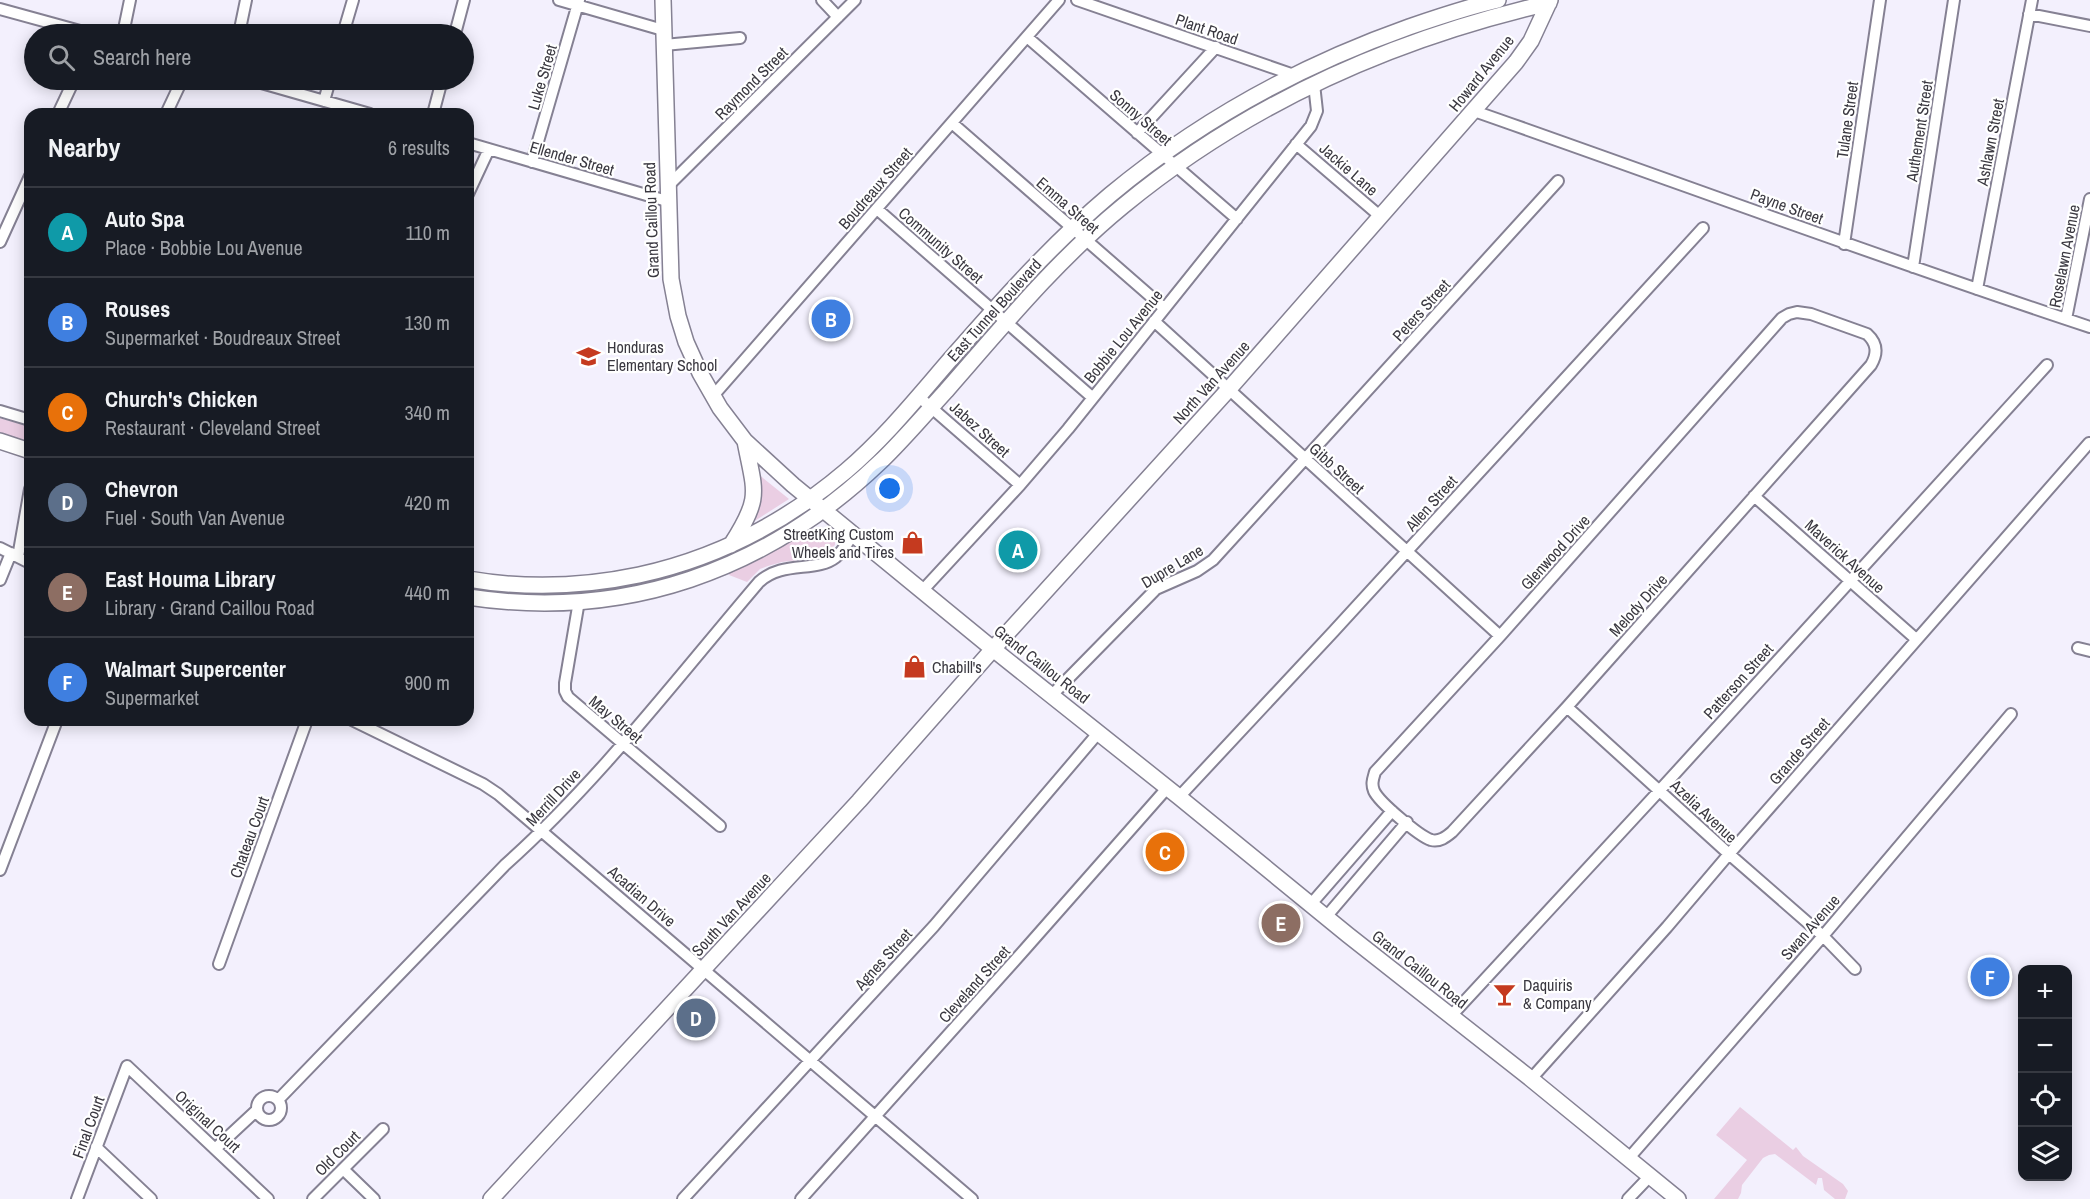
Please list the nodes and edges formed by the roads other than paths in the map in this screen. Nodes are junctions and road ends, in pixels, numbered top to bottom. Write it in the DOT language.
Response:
graph roads {
  1 [pos="130,0"];
  2 [pos="246,0"];
  3 [pos="353,0"];
  4 [pos="464,0"];
  5 [pos="560,0"];
  6 [pos="663,0"];
  7 [pos="822,0"];
  8 [pos="855,0"];
  9 [pos="1059,0"];
  10 [pos="1077,0"];
  11 [pos="1498,0"];
  12 [pos="1880,0"];
  13 [pos="1954,0"];
  14 [pos="2032,0"];
  15 [pos="1550,2"];
  16 [pos="579,3"];
  17 [pos="0,9"];
  18 [pos="2029,14"];
  19 [pos="838,17"];
  20 [pos="55,24"];
  21 [pos="125,24"];
  22 [pos="241,24"];
  23 [pos="346,24"];
  24 [pos="458,24"];
  25 [pos="2090,26"];
  26 [pos="1027,37"];
  27 [pos="663,38"];
  28 [pos="740,38"];
  29 [pos="1216,47"];
  30 [pos="1294,75"];
  31 [pos="1314,84"];
  32 [pos="69,90"];
  33 [pos="177,90"];
  34 [pos="288,90"];
  35 [pos="327,90"];
  36 [pos="439,90"];
  37 [pos="324,100"];
  38 [pos="61,108"];
  39 [pos="169,108"];
  40 [pos="347,108"];
  41 [pos="434,108"];
  42 [pos="1474,111"];
  43 [pos="952,123"];
  44 [pos="1137,134"];
  45 [pos="1453,135"];
  46 [pos="1296,144"];
  47 [pos="474,145"];
  48 [pos="489,149"];
  49 [pos="1162,155"];
  50 [pos="532,162"];
  51 [pos="1175,167"];
  52 [pos="474,181"];
  53 [pos="1558,181"];
  54 [pos="24,189"];
  55 [pos="667,194"];
  56 [pos="2090,199"];
  57 [pos="877,209"];
  58 [pos="1381,217"];
  59 [pos="1237,219"];
  60 [pos="1703,228"];
  61 [pos="1072,229"];
  62 [pos="1085,240"];
  63 [pos="0,242"];
  64 [pos="1844,244"];
  65 [pos="1913,267"];
  66 [pos="1977,289"];
  67 [pos="1164,309"];
  68 [pos="993,310"];
  69 [pos="2067,319"];
  70 [pos="1154,321"];
  71 [pos="1007,322"];
  72 [pos="2090,327"];
  73 [pos="1876,353"];
  74 [pos="2047,365"];
  75 [pos="1229,390"];
  76 [pos="713,396"];
  77 [pos="918,396"];
  78 [pos="1093,398"];
  79 [pos="932,407"];
  80 [pos="0,411"];
  81 [pos="24,418"];
  82 [pos="0,441"];
  83 [pos="745,441"];
  84 [pos="2090,442"];
  85 [pos="24,449"];
  86 [pos="1305,460"];
  87 [pos="1020,485"];
  88 [pos="1755,496"];
  89 [pos="811,499"];
  90 [pos="825,510"];
  91 [pos="24,514"];
  92 [pos="854,534"];
  93 [pos="730,546"];
  94 [pos="0,548"];
  95 [pos="1407,552"];
  96 [pos="14,555"];
  97 [pos="24,560"];
  98 [pos="0,580"];
  99 [pos="474,580"];
  100 [pos="1850,580"];
  101 [pos="922,591"];
  102 [pos="474,598"];
  103 [pos="579,601"];
  104 [pos="1500,636"];
  105 [pos="1916,639"];
  106 [pos="2078,648"];
  107 [pos="993,649"];
  108 [pos="2090,651"];
  109 [pos="1051,696"];
  110 [pos="1567,707"];
  111 [pos="2011,714"];
  112 [pos="55,726"];
  113 [pos="305,726"];
  114 [pos="364,726"];
  115 [pos="1099,732"];
  116 [pos="622,744"];
  117 [pos="1660,790"];
  118 [pos="1173,792"];
  119 [pos="1392,811"];
  120 [pos="1407,822"];
  121 [pos="720,826"];
  122 [pos="543,831"];
  123 [pos="1728,854"];
  124 [pos="0,870"];
  125 [pos="1311,904"];
  126 [pos="1326,917"];
  127 [pos="1822,936"];
  128 [pos="219,964"];
  129 [pos="704,969"];
  130 [pos="1855,969"];
  131 [pos="1451,1016"];
  132 [pos="811,1060"];
  133 [pos="127,1066"];
  134 [pos="1531,1079"];
  135 [pos="278,1100"];
  136 [pos="257,1110"];
  137 [pos="876,1115"];
  138 [pos="382,1129"];
  139 [pos="96,1147"];
  140 [pos="215,1149"];
  141 [pos="1629,1158"];
  142 [pos="343,1169"];
  143 [pos="1650,1176"];
  144 [pos="77,1199"];
  145 [pos="151,1199"];
  146 [pos="268,1199"];
  147 [pos="314,1199"];
  148 [pos="374,1199"];
  149 [pos="490,1199"];
  150 [pos="683,1199"];
  151 [pos="801,1199"];
  152 [pos="972,1199"];
  153 [pos="1628,1199"];
  154 [pos="1678,1199"];
  1 -- 21 [label="street"];
  2 -- 22 [label="street"];
  3 -- 23 [label="street"];
  4 -- 24 [label="street"];
  5 -- 16 [label="street"];
  6 -- 27 [label="main road, Grand Caillou Road"];
  7 -- 19 [label="street"];
  8 -- 19 [label="street, Raymond Street"];
  9 -- 26 [label="street, Boudreaux Street"];
  10 -- 29 [label="street, Plant Road"];
  11 -- 30 [label="main road, East Tunnel Boulevard"];
  12 -- 64 [label="street, Tulane Street"];
  13 -- 65 [label="street, Authement Street"];
  14 -- 18 [label="street, Ashlawn Street"];
  15 -- 31 [label="main road, East Tunnel Boulevard"];
  15 -- 42 [label="main road, Howard Avenue"];
  16 -- 27 [label="street"];
  16 -- 50 [label="street, Luke Street"];
  17 -- 20 [label="street"];
  18 -- 25 [label="street"];
  18 -- 66 [label="street, Ashlawn Street"];
  19 -- 55 [label="street, Raymond Street"];
  26 -- 43 [label="street, Boudreaux Street"];
  26 -- 44 [label="street, Sonny Street"];
  27 -- 28 [label="street"];
  27 -- 55 [label="main road, Grand Caillou Road"];
  29 -- 30 [label="street, Plant Road"];
  29 -- 44 [label="street"];
  30 -- 49 [label="main road, East Tunnel Boulevard"];
  31 -- 46 [label="street, Bobbie Lou Avenue"];
  31 -- 51 [label="main road, East Tunnel Boulevard"];
  32 -- 38 [label="street"];
  33 -- 39 [label="street"];
  34 -- 37 [label="street"];
  35 -- 37 [label="street"];
  36 -- 41 [label="street"];
  37 -- 40 [label="street"];
  42 -- 45 [label="main road, Howard Avenue"];
  42 -- 64 [label="street, Payne Street"];
  43 -- 57 [label="street, Boudreaux Street"];
  43 -- 61 [label="street, Emma Street"];
  44 -- 49 [label="street, Sonny Street"];
  45 -- 58 [label="main road, North Van Avenue"];
  46 -- 58 [label="street, Jackie Lane"];
  46 -- 59 [label="street, Bobbie Lou Avenue"];
  47 -- 48 [label="street, Ellender Street"];
  48 -- 50 [label="street, Ellender Street"];
  48 -- 52 [label="street"];
  49 -- 51 [label="street, Sonny Street"];
  49 -- 61 [label="main road, East Tunnel Boulevard"];
  50 -- 55 [label="street, Ellender Street"];
  51 -- 59 [label="street, Sonny Street"];
  51 -- 62 [label="main road, East Tunnel Boulevard"];
  53 -- 86 [label="street, Peters Street"];
  54 -- 63 [label="street"];
  55 -- 76 [label="main road, Grand Caillou Road"];
  56 -- 69 [label="street, Roselawn Avenue"];
  57 -- 68 [label="street, Community Street"];
  57 -- 76 [label="street, Boudreaux Street"];
  58 -- 75 [label="main road, North Van Avenue"];
  59 -- 67 [label="street, Bobbie Lou Avenue"];
  60 -- 95 [label="street, Allen Street"];
  61 -- 62 [label="street, Emma Street"];
  61 -- 68 [label="main road, East Tunnel Boulevard"];
  62 -- 67 [label="street, Emma Street"];
  62 -- 71 [label="main road, East Tunnel Boulevard"];
  64 -- 65 [label="street, Payne Street"];
  65 -- 66 [label="street, Payne Street"];
  66 -- 69 [label="street, Payne Street"];
  67 -- 70 [label="street, Bobbie Lou Avenue"];
  68 -- 71 [label="street, Community Street"];
  68 -- 77 [label="main road, East Tunnel Boulevard"];
  69 -- 72 [label="street, Payne Street"];
  70 -- 75 [label="street, Gibb Street"];
  70 -- 78 [label="street, Bobbie Lou Avenue"];
  71 -- 78 [label="street, Community Street"];
  71 -- 79 [label="main road, East Tunnel Boulevard"];
  73 -- 88 [label="street, Melody Drive"];
  73 -- 104 [label="street, Glenwood Drive"];
  74 -- 100 [label="street, Patterson Street"];
  75 -- 86 [label="street, Gibb Street"];
  75 -- 107 [label="main road, North Van Avenue"];
  76 -- 83 [label="main road, Grand Caillou Road"];
  77 -- 79 [label="street, Jabez Street"];
  77 -- 89 [label="main road, East Tunnel Boulevard"];
  78 -- 87 [label="street, Bobbie Lou Avenue"];
  79 -- 87 [label="street, Jabez Street"];
  79 -- 90 [label="main road, East Tunnel Boulevard"];
  80 -- 81 [label="street"];
  82 -- 85 [label="main road"];
  83 -- 89 [label="main road, Grand Caillou Road"];
  83 -- 93 [label="main road"];
  84 -- 105 [label="street, Grande Street"];
  86 -- 95 [label="street, Gibb Street"];
  86 -- 109 [label="street, Dupre Lane"];
  87 -- 101 [label="street, Bobbie Lou Avenue"];
  88 -- 100 [label="street, Maverick Avenue"];
  88 -- 110 [label="street, Melody Drive"];
  89 -- 90 [label="main road, Grand Caillou Road"];
  89 -- 93 [label="main road, East Tunnel Boulevard"];
  90 -- 92 [label="main road, Grand Caillou Road"];
  90 -- 103 [label="main road, East Tunnel Boulevard"];
  91 -- 96 [label="street"];
  92 -- 101 [label="main road, Grand Caillou Road"];
  92 -- 116 [label="street, Merrill Drive"];
  93 -- 99 [label="main road, East Tunnel Boulevard"];
  94 -- 96 [label="street"];
  95 -- 104 [label="street, Gibb Street"];
  95 -- 118 [label="street, Allen Street"];
  96 -- 97 [label="street"];
  96 -- 98 [label="street"];
  100 -- 105 [label="street, Maverick Avenue"];
  100 -- 117 [label="street, Patterson Street"];
  101 -- 107 [label="main road, Grand Caillou Road"];
  102 -- 103 [label="main road, East Tunnel Boulevard"];
  103 -- 116 [label="street, May Street"];
  104 -- 119 [label="street, Glenwood Drive"];
  105 -- 123 [label="street, Grande Street"];
  106 -- 108 [label="street"];
  107 -- 109 [label="main road, Grand Caillou Road"];
  107 -- 129 [label="main road, South Van Avenue"];
  109 -- 115 [label="main road, Grand Caillou Road"];
  110 -- 117 [label="street, Azelia Avenue"];
  110 -- 120 [label="street, Melody Drive"];
  111 -- 127 [label="street, Swan Avenue"];
  112 -- 124 [label="street"];
  113 -- 128 [label="street, Chateau Court"];
  114 -- 122 [label="street, Acadian Drive"];
  115 -- 118 [label="main road, Grand Caillou Road"];
  115 -- 132 [label="street, Agnes Street"];
  116 -- 121 [label="street, May Street"];
  116 -- 122 [label="street, Merrill Drive"];
  117 -- 123 [label="street, Azelia Avenue"];
  117 -- 131 [label="street, Patterson Street"];
  118 -- 125 [label="main road, Grand Caillou Road"];
  118 -- 137 [label="street, Cleveland Street"];
  119 -- 120 [label="street, Glenwood Drive"];
  119 -- 125 [label="street"];
  120 -- 126 [label="street"];
  122 -- 129 [label="street, Acadian Drive"];
  122 -- 135 [label="street, Merrill Drive"];
  123 -- 127 [label="street, Azelia Avenue"];
  123 -- 134 [label="street, Grande Street"];
  125 -- 126 [label="main road, Grand Caillou Road"];
  126 -- 131 [label="main road, Grand Caillou Road"];
  127 -- 130 [label="street, Azelia Avenue"];
  127 -- 141 [label="street, Swan Avenue"];
  129 -- 132 [label="street, Acadian Drive"];
  129 -- 149 [label="main road, South Van Avenue"];
  131 -- 134 [label="main road, Grand Caillou Road"];
  132 -- 137 [label="street, Acadian Drive"];
  132 -- 150 [label="street, Agnes Street"];
  133 -- 139 [label="street, Final Court"];
  133 -- 140 [label="street, Original Court"];
  134 -- 141 [label="main road, Grand Caillou Road"];
  135 -- 136 [label="street, Merrill Drive"];
  135 -- 136 [label="street, Merrill Drive"];
  136 -- 140 [label="street"];
  137 -- 151 [label="street, Cleveland Street"];
  137 -- 152 [label="street, Acadian Drive"];
  138 -- 142 [label="street, Old Court"];
  139 -- 144 [label="street, Final Court"];
  139 -- 145 [label="street"];
  140 -- 146 [label="street, Original Court"];
  141 -- 143 [label="main road, Grand Caillou Road"];
  142 -- 147 [label="street, Old Court"];
  142 -- 148 [label="street"];
  143 -- 153 [label="street"];
  143 -- 154 [label="main road, Grand Caillou Road"];
}
